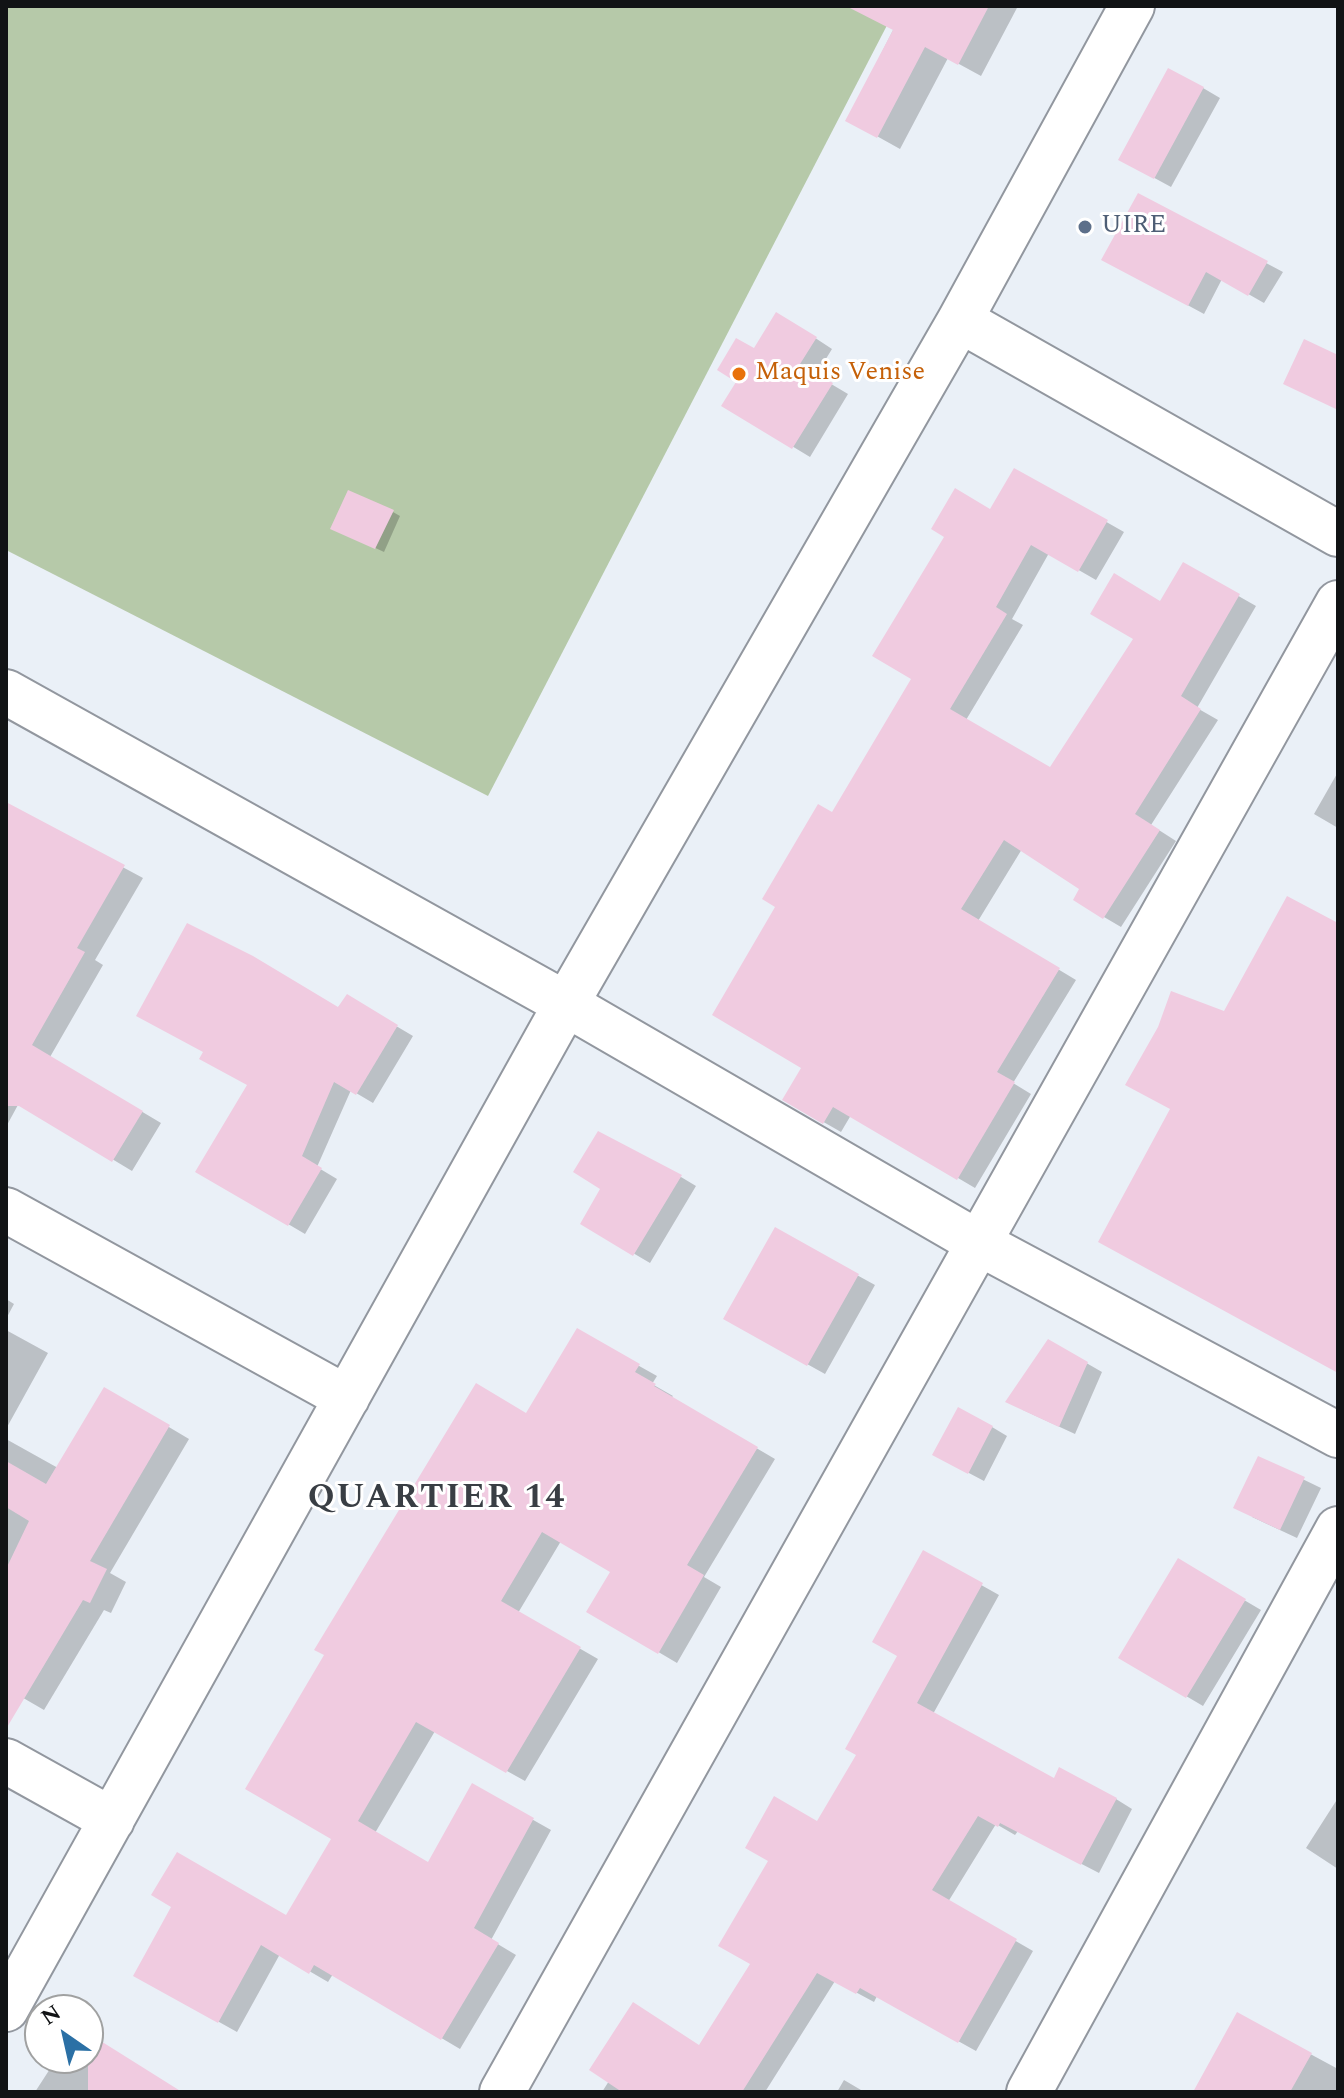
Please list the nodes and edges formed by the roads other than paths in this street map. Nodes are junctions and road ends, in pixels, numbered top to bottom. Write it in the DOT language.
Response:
graph roads {
  1 [pos="1132,6"];
  2 [pos="960,320"];
  3 [pos="1338,534"];
  4 [pos="1338,603"];
  5 [pos="6,692"];
  6 [pos="566,1004"];
  7 [pos="6,1210"];
  8 [pos="977,1242"];
  9 [pos="347,1398"];
  10 [pos="1338,1435"];
  11 [pos="1338,1529"];
  12 [pos="6,1761"];
  13 [pos="112,1820"];
  14 [pos="6,2009"];
  15 [pos="502,2092"];
  16 [pos="1029,2092"];
  1 -- 2 [label="street"];
  2 -- 3 [label="street"];
  2 -- 6 [label="street"];
  4 -- 8 [label="street"];
  5 -- 6 [label="street"];
  6 -- 8 [label="street"];
  6 -- 9 [label="street"];
  7 -- 9 [label="street"];
  8 -- 10 [label="street"];
  8 -- 15 [label="street"];
  9 -- 13 [label="street"];
  11 -- 16 [label="street"];
  12 -- 13 [label="street"];
  13 -- 14 [label="street"];
}
